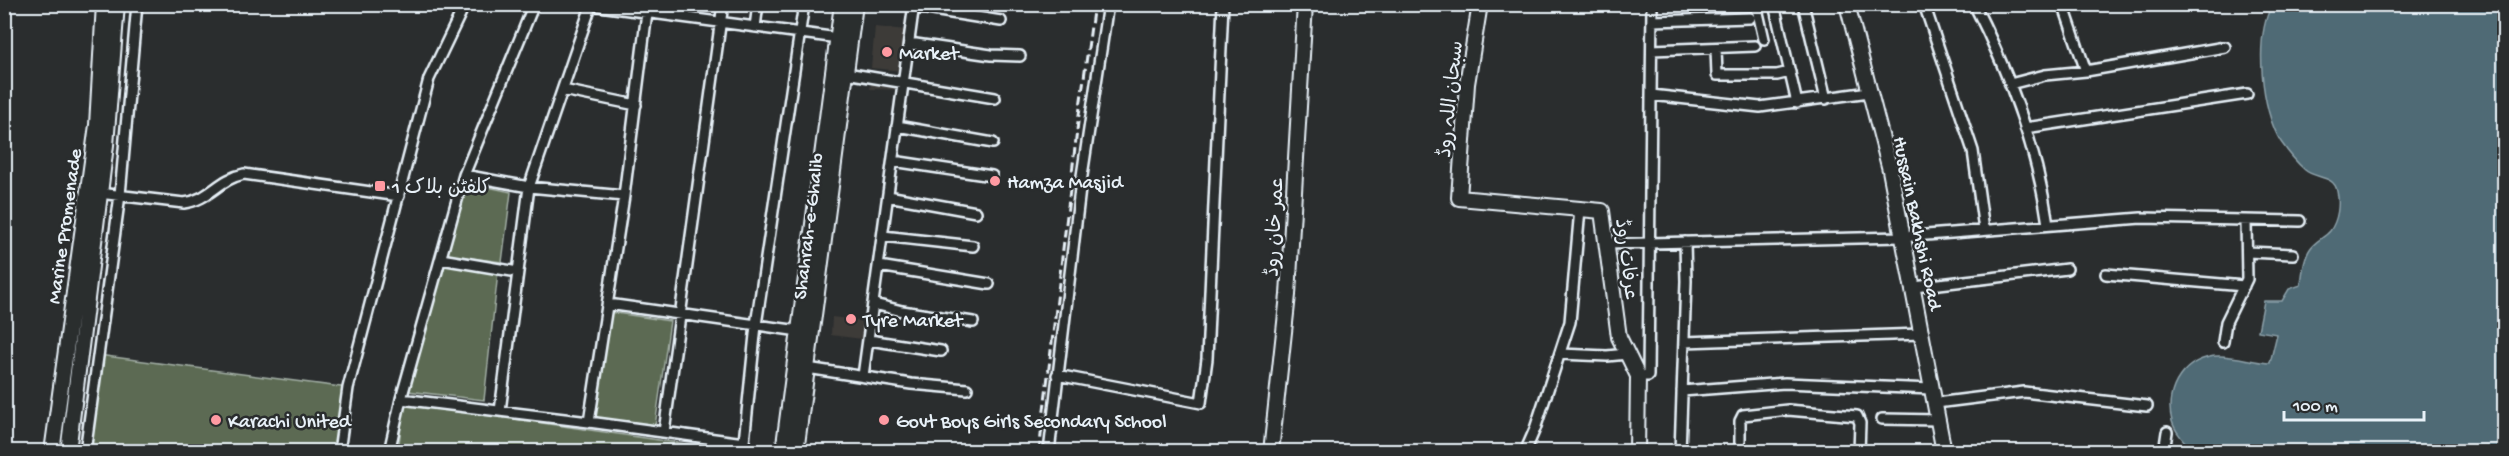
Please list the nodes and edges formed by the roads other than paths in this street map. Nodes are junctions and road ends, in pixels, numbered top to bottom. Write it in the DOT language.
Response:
graph roads {
  1 [pos="104,4"];
  2 [pos="117,4"];
  3 [pos="137,4"];
  4 [pos="465,4"];
  5 [pos="534,4"];
  6 [pos="687,4"];
  7 [pos="723,4"];
  8 [pos="759,4"];
  9 [pos="804,4"];
  10 [pos="842,4"];
  11 [pos="855,4"];
  12 [pos="1108,4"];
  13 [pos="1222,4"];
  14 [pos="1305,4"];
  15 [pos="1480,4"];
  16 [pos="1653,4"];
  17 [pos="1756,4"];
  18 [pos="1774,4"];
  19 [pos="1803,4"];
  20 [pos="1847,4"];
  21 [pos="1924,4"];
  22 [pos="1974,4"];
  23 [pos="2063,4"];
  24 [pos="588,5"];
  25 [pos="914,6"];
  26 [pos="648,8"];
  27 [pos="685,17"];
  28 [pos="1750,18"];
  29 [pos="1001,21"];
  30 [pos="1652,21"];
  31 [pos="720,22"];
  32 [pos="755,27"];
  33 [pos="800,33"];
  34 [pos="838,38"];
  35 [pos="1764,39"];
  36 [pos="909,43"];
  37 [pos="1755,46"];
  38 [pos="2225,47"];
  39 [pos="1716,48"];
  40 [pos="1652,51"];
  41 [pos="1020,56"];
  42 [pos="2086,71"];
  43 [pos="1790,72"];
  44 [pos="846,73"];
  45 [pos="903,82"];
  46 [pos="2010,84"];
  47 [pos="563,90"];
  48 [pos="1869,92"];
  49 [pos="2247,94"];
  50 [pos="1651,95"];
  51 [pos="995,98"];
  52 [pos="1826,99"];
  53 [pos="1797,103"];
  54 [pos="636,105"];
  55 [pos="897,126"];
  56 [pos="2025,128"];
  57 [pos="993,143"];
  58 [pos="893,161"];
  59 [pos="464,175"];
  60 [pos="992,176"];
  61 [pos="529,187"];
  62 [pos="99,193"];
  63 [pos="120,195"];
  64 [pos="399,196"];
  65 [pos="624,196"];
  66 [pos="888,196"];
  67 [pos="1459,198"];
  68 [pos="1580,209"];
  69 [pos="976,212"];
  70 [pos="2246,221"];
  71 [pos="2300,221"];
  72 [pos="2048,224"];
  73 [pos="1984,230"];
  74 [pos="883,236"];
  75 [pos="1901,237"];
  76 [pos="1650,242"];
  77 [pos="1685,242"];
  78 [pos="1607,244"];
  79 [pos="973,246"];
  80 [pos="2247,252"];
  81 [pos="2293,254"];
  82 [pos="441,259"];
  83 [pos="879,266"];
  84 [pos="2067,269"];
  85 [pos="518,272"];
  86 [pos="2106,274"];
  87 [pos="989,284"];
  88 [pos="2244,286"];
  89 [pos="1914,287"];
  90 [pos="608,304"];
  91 [pos="874,304"];
  92 [pos="682,314"];
  93 [pos="973,322"];
  94 [pos="756,325"];
  95 [pos="799,331"];
  96 [pos="1922,334"];
  97 [pos="869,340"];
  98 [pos="1684,342"];
  99 [pos="2223,342"];
  100 [pos="941,351"];
  101 [pos="1560,354"];
  102 [pos="1628,354"];
  103 [pos="807,368"];
  104 [pos="1058,375"];
  105 [pos="863,376"];
  106 [pos="1638,376"];
  107 [pos="967,389"];
  108 [pos="1932,389"];
  109 [pos="1682,391"];
  110 [pos="401,399"];
  111 [pos="1936,403"];
  112 [pos="2147,406"];
  113 [pos="500,411"];
  114 [pos="1882,419"];
  115 [pos="1939,420"];
  116 [pos="589,422"];
  117 [pos="664,432"];
  118 [pos="2167,432"];
  119 [pos="743,447"];
  120 [pos="52,452"];
  121 [pos="68,452"];
  122 [pos="85,452"];
  123 [pos="339,452"];
  124 [pos="389,452"];
  125 [pos="783,452"];
  126 [pos="795,452"];
  127 [pos="1049,452"];
  128 [pos="1272,452"];
  129 [pos="1525,452"];
  130 [pos="1637,452"];
  131 [pos="1680,452"];
  132 [pos="1740,452"];
  133 [pos="1859,452"];
  134 [pos="1944,452"];
  135 [pos="2164,452"];
  1 -- 120 [label="main road, Marine Promenade"];
  2 -- 62 [label="main road, Marine Promenade"];
  3 -- 63 [label="street"];
  4 -- 64 [label="street"];
  5 -- 59 [label="street"];
  6 -- 27 [label="street"];
  7 -- 31 [label="street"];
  8 -- 32 [label="street"];
  9 -- 33 [label="street"];
  10 -- 34 [label="main road, Shahrah-e-Ghalib"];
  11 -- 44 [label="main road, Shahrah-e-Ghalib"];
  12 -- 104 [label="street"];
  13 -- 104 [label="street"];
  14 -- 128 [label="main road, عمر خان روڈ"];
  15 -- 67 [label="main road, سبحان اللہ روڈ"];
  16 -- 30 [label="street"];
  17 -- 35 [label="street"];
  18 -- 43 [label="street"];
  19 -- 52 [label="street"];
  20 -- 48 [label="main road, Hussain Bakhshi Road"];
  21 -- 73 [label="street"];
  22 -- 46 [label="street"];
  23 -- 42 [label="street"];
  24 -- 26 [label="street"];
  24 -- 47 [label="street"];
  25 -- 29 [label="street"];
  25 -- 36 [label="street"];
  26 -- 27 [label="street"];
  26 -- 54 [label="street"];
  27 -- 31 [label="street"];
  28 -- 30 [label="street"];
  30 -- 40 [label="street"];
  31 -- 32 [label="street"];
  31 -- 92 [label="street"];
  32 -- 33 [label="street"];
  33 -- 34 [label="street"];
  33 -- 94 [label="street"];
  34 -- 95 [label="main road, Shahrah-e-Ghalib"];
  36 -- 41 [label="street"];
  36 -- 45 [label="street"];
  37 -- 39 [label="street"];
  38 -- 42 [label="street"];
  39 -- 40 [label="street"];
  39 -- 43 [label="street"];
  40 -- 50 [label="street"];
  42 -- 46 [label="street"];
  43 -- 53 [label="street"];
  44 -- 45 [label="street"];
  44 -- 103 [label="main road, Shahrah-e-Ghalib"];
  45 -- 51 [label="street"];
  45 -- 55 [label="street"];
  46 -- 56 [label="street"];
  47 -- 54 [label="street"];
  47 -- 61 [label="street"];
  48 -- 52 [label="street"];
  48 -- 75 [label="main road, Hussain Bakhshi Road"];
  49 -- 56 [label="street"];
  50 -- 53 [label="street"];
  50 -- 76 [label="street"];
  52 -- 53 [label="street"];
  54 -- 65 [label="street"];
  55 -- 57 [label="street"];
  55 -- 58 [label="street"];
  56 -- 72 [label="street"];
  58 -- 60 [label="street"];
  58 -- 66 [label="street"];
  59 -- 61 [label="street"];
  59 -- 82 [label="street"];
  61 -- 65 [label="street"];
  61 -- 85 [label="street"];
  62 -- 63 [label="street"];
  62 -- 121 [label="main road, Marine Promenade"];
  63 -- 64 [label="street"];
  63 -- 122 [label="street"];
  64 -- 123 [label="street"];
  65 -- 90 [label="street"];
  66 -- 69 [label="street"];
  66 -- 74 [label="street"];
  67 -- 68 [label="main road, عرفات روڈ"];
  68 -- 78 [label="main road, عرفات روڈ"];
  68 -- 101 [label="street"];
  70 -- 71 [label="street"];
  70 -- 72 [label="street"];
  70 -- 80 [label="street"];
  72 -- 73 [label="street"];
  73 -- 75 [label="street"];
  74 -- 79 [label="street"];
  74 -- 83 [label="street"];
  75 -- 77 [label="street"];
  75 -- 89 [label="main road, Hussain Bakhshi Road"];
  76 -- 77 [label="street"];
  76 -- 78 [label="street"];
  76 -- 106 [label="street"];
  77 -- 98 [label="street"];
  78 -- 102 [label="main road, عرفات روڈ"];
  80 -- 81 [label="street"];
  80 -- 88 [label="street"];
  82 -- 85 [label="street"];
  82 -- 110 [label="street"];
  83 -- 87 [label="street"];
  83 -- 91 [label="street"];
  84 -- 89 [label="street"];
  85 -- 113 [label="street"];
  86 -- 88 [label="street"];
  88 -- 99 [label="street"];
  89 -- 96 [label="main road, Hussain Bakhshi Road"];
  90 -- 92 [label="street"];
  90 -- 116 [label="street"];
  91 -- 93 [label="street"];
  91 -- 97 [label="street"];
  92 -- 94 [label="street"];
  92 -- 117 [label="street"];
  94 -- 95 [label="street"];
  94 -- 119 [label="street"];
  95 -- 125 [label="main road, Shahrah-e-Ghalib"];
  96 -- 98 [label="street"];
  96 -- 108 [label="main road, Hussain Bakhshi Road"];
  97 -- 100 [label="street"];
  97 -- 105 [label="street"];
  98 -- 109 [label="street"];
  101 -- 102 [label="street"];
  101 -- 129 [label="street"];
  102 -- 106 [label="main road, عرفات روڈ"];
  103 -- 105 [label="street"];
  103 -- 126 [label="main road, Shahrah-e-Ghalib"];
  104 -- 127 [label="street"];
  105 -- 107 [label="street"];
  106 -- 130 [label="main road, عرفات روڈ"];
  108 -- 109 [label="street"];
  108 -- 111 [label="main road, Hussain Bakhshi Road"];
  109 -- 131 [label="street"];
  110 -- 113 [label="street"];
  110 -- 124 [label="street"];
  111 -- 112 [label="street"];
  111 -- 115 [label="main road, Hussain Bakhshi Road"];
  113 -- 116 [label="street"];
  114 -- 115 [label="street"];
  115 -- 134 [label="main road, Hussain Bakhshi Road"];
  116 -- 117 [label="street"];
  117 -- 119 [label="street"];
  118 -- 135 [label="street"];
  132 -- 133 [label="street"];
}
